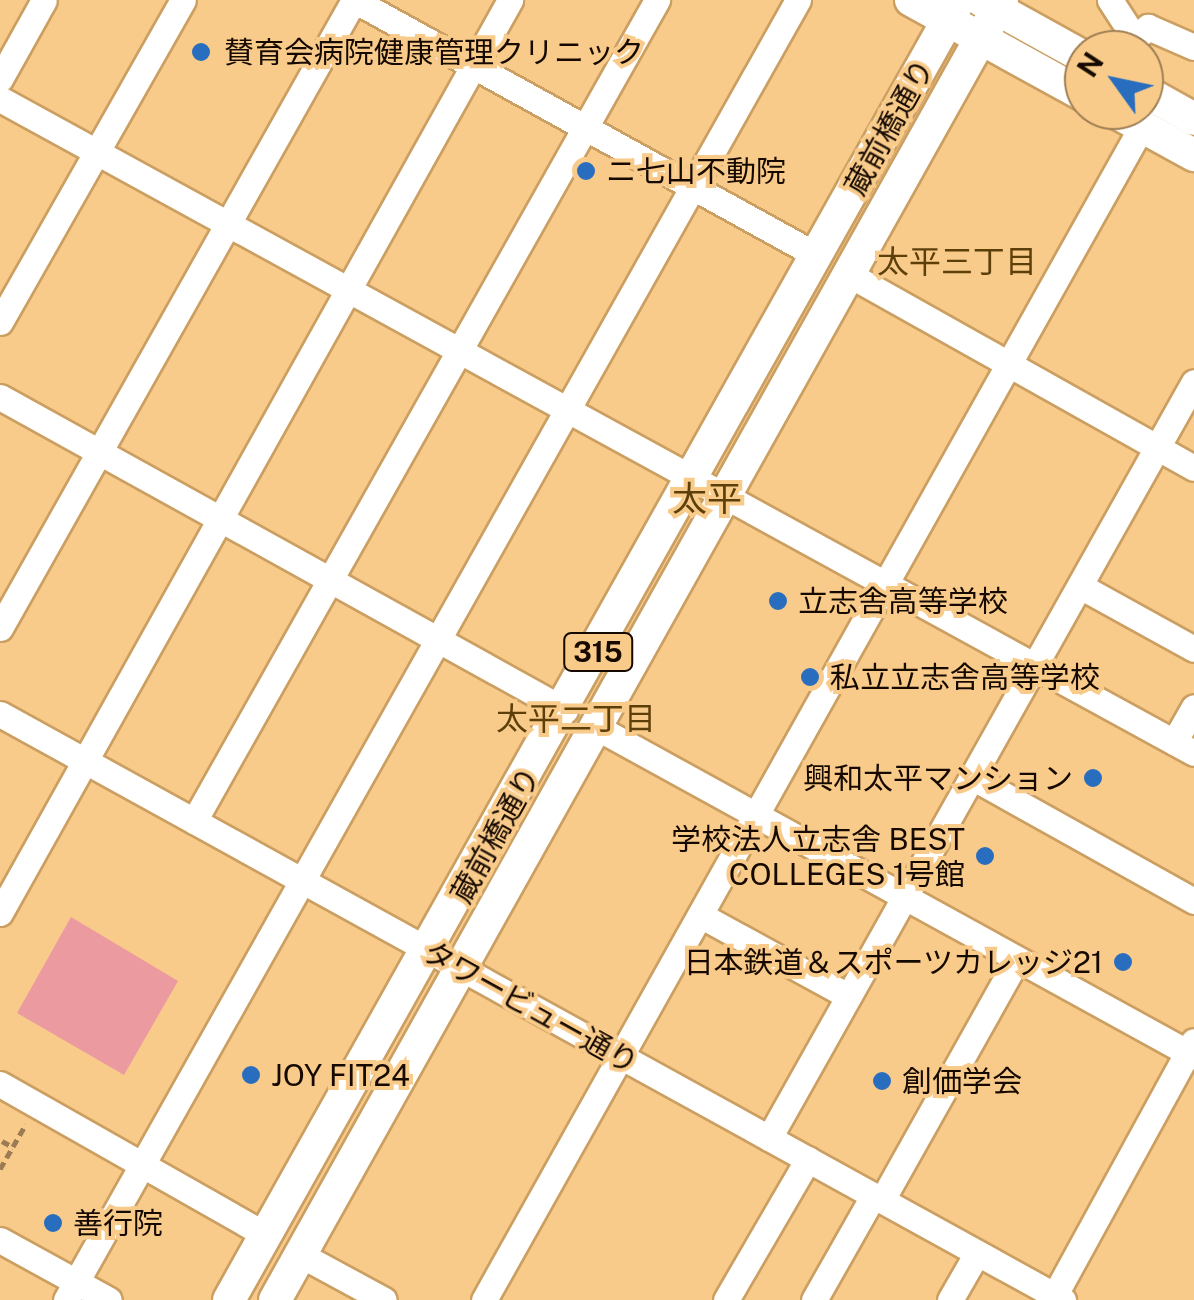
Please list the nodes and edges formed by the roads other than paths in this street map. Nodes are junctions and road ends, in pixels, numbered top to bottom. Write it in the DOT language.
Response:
graph roads {
  1 [pos="44,0"];
  2 [pos="183,0"];
  3 [pos="354,0"];
  4 [pos="510,0"];
  5 [pos="658,0"];
  6 [pos="798,0"];
  7 [pos="911,0"];
  8 [pos="1110,0"];
  9 [pos="993,3"];
  10 [pos="954,10"];
  11 [pos="1123,30"];
  12 [pos="1156,30"];
  13 [pos="981,39"];
  14 [pos="1064,45"];
  15 [pos="1194,47"];
  16 [pos="472,66"];
  17 [pos="0,79"];
  18 [pos="1064,84"];
  19 [pos="0,99"];
  20 [pos="1164,102"];
  21 [pos="1194,119"];
  22 [pos="584,129"];
  23 [pos="1140,130"];
  24 [pos="1149,130"];
  25 [pos="96,151"];
  26 [pos="1194,155"];
  27 [pos="690,187"];
  28 [pos="228,223"];
  29 [pos="818,256"];
  30 [pos="850,275"];
  31 [pos="348,289"];
  32 [pos="0,322"];
  33 [pos="459,350"];
  34 [pos="1008,364"];
  35 [pos="1194,382"];
  36 [pos="0,397"];
  37 [pos="566,408"];
  38 [pos="1157,448"];
  39 [pos="98,451"];
  40 [pos="1194,468"];
  41 [pos="694,479"];
  42 [pos="724,496"];
  43 [pos="219,518"];
  44 [pos="329,580"];
  45 [pos="886,584"];
  46 [pos="1080,586"];
  47 [pos="0,628"];
  48 [pos="437,640"];
  49 [pos="1194,649"];
  50 [pos="1035,665"];
  51 [pos="1194,708"];
  52 [pos="565,710"];
  53 [pos="0,714"];
  54 [pos="596,727"];
  55 [pos="1184,748"];
  56 [pos="84,762"];
  57 [pos="972,777"];
  58 [pos="756,814"];
  59 [pos="194,822"];
  60 [pos="301,880"];
  61 [pos="904,896"];
  62 [pos="1194,901"];
  63 [pos="0,913"];
  64 [pos="700,915"];
  65 [pos="429,951"];
  66 [pos="1016,959"];
  67 [pos="462,968"];
  68 [pos="848,996"];
  69 [pos="1192,1050"];
  70 [pos="621,1056"];
  71 [pos="0,1084"];
  72 [pos="769,1138"];
  73 [pos="808,1159"];
  74 [pos="141,1164"];
  75 [pos="878,1198"];
  76 [pos="266,1235"];
  77 [pos="0,1240"];
  78 [pos="301,1254"];
  79 [pos="977,1254"];
  80 [pos="71,1291"];
  81 [pos="1056,1298"];
  82 [pos="109,1300"];
  83 [pos="230,1300"];
  84 [pos="275,1300"];
  85 [pos="384,1300"];
  86 [pos="484,1300"];
  87 [pos="726,1300"];
  88 [pos="814,1300"];
  89 [pos="950,1300"];
  1 -- 17 [label="street"];
  2 -- 25 [label="street"];
  3 -- 16 [label="street"];
  3 -- 28 [label="street"];
  4 -- 16 [label="street"];
  5 -- 22 [label="street"];
  6 -- 27 [label="street"];
  7 -- 10 [label="main road"];
  8 -- 11 [label="street"];
  9 -- 13 [label="main road, 蔵前橋通り / 315"];
  9 -- 14 [label="main road"];
  10 -- 13 [label="main road"];
  10 -- 29 [label="main road, 蔵前橋通り / 315"];
  12 -- 15 [label="street"];
  13 -- 18 [label="main road"];
  13 -- 30 [label="main road, 蔵前橋通り / 315"];
  16 -- 22 [label="street"];
  16 -- 31 [label="street"];
  19 -- 25 [label="street"];
  20 -- 21 [label="main road"];
  22 -- 27 [label="street"];
  22 -- 33 [label="street"];
  23 -- 34 [label="street"];
  24 -- 26 [label="main road"];
  25 -- 28 [label="street"];
  25 -- 32 [label="street"];
  27 -- 29 [label="street"];
  27 -- 37 [label="street"];
  28 -- 31 [label="street"];
  28 -- 39 [label="street"];
  29 -- 41 [label="main road, 蔵前橋通り / 315"];
  30 -- 34 [label="street"];
  30 -- 42 [label="main road, 蔵前橋通り / 315"];
  31 -- 33 [label="street"];
  31 -- 43 [label="street"];
  33 -- 37 [label="street"];
  33 -- 44 [label="street"];
  34 -- 38 [label="street"];
  34 -- 45 [label="street"];
  35 -- 38 [label="street"];
  36 -- 39 [label="street"];
  37 -- 41 [label="street"];
  37 -- 48 [label="street"];
  38 -- 40 [label="street"];
  38 -- 46 [label="street"];
  39 -- 43 [label="street"];
  39 -- 47 [label="street"];
  41 -- 42 [label="street"];
  41 -- 52 [label="main road, 蔵前橋通り / 315"];
  42 -- 45 [label="street"];
  42 -- 54 [label="main road, 蔵前橋通り / 315"];
  43 -- 44 [label="street"];
  43 -- 56 [label="street"];
  44 -- 48 [label="street"];
  44 -- 59 [label="street"];
  45 -- 50 [label="street"];
  45 -- 58 [label="street"];
  46 -- 49 [label="street"];
  46 -- 50 [label="street"];
  48 -- 52 [label="street"];
  48 -- 60 [label="street"];
  50 -- 55 [label="street"];
  50 -- 57 [label="street"];
  51 -- 55 [label="street"];
  52 -- 65 [label="main road, 蔵前橋通り / 315"];
  53 -- 56 [label="street, タワービュー通り"];
  54 -- 58 [label="street"];
  54 -- 67 [label="main road, 蔵前橋通り / 315"];
  56 -- 59 [label="street, タワービュー通り"];
  56 -- 63 [label="street"];
  57 -- 61 [label="street"];
  57 -- 62 [label="street"];
  58 -- 61 [label="street"];
  58 -- 64 [label="street"];
  59 -- 60 [label="street, タワービュー通り"];
  60 -- 65 [label="street, タワービュー通り"];
  60 -- 74 [label="street"];
  61 -- 66 [label="street"];
  61 -- 68 [label="street"];
  64 -- 68 [label="street"];
  64 -- 70 [label="street"];
  65 -- 67 [label="street, タワービュー通り"];
  65 -- 76 [label="main road, 蔵前橋通り / 315"];
  66 -- 69 [label="street"];
  66 -- 75 [label="street"];
  67 -- 70 [label="street, タワービュー通り"];
  67 -- 78 [label="main road, 蔵前橋通り / 315"];
  68 -- 72 [label="street"];
  69 -- 81 [label="street"];
  70 -- 72 [label="street, タワービュー通り"];
  70 -- 86 [label="street"];
  71 -- 74 [label="street"];
  72 -- 73 [label="street, タワービュー通り"];
  73 -- 75 [label="street, タワービュー通り"];
  73 -- 87 [label="street"];
  74 -- 76 [label="street"];
  74 -- 80 [label="street"];
  75 -- 79 [label="street, タワービュー通り"];
  75 -- 88 [label="street"];
  76 -- 83 [label="main road, 蔵前橋通り / 315"];
  77 -- 80 [label="street"];
  78 -- 84 [label="main road, 蔵前橋通り / 315"];
  78 -- 85 [label="street"];
  79 -- 81 [label="street, タワービュー通り"];
  79 -- 89 [label="street"];
  80 -- 82 [label="street"];
}
